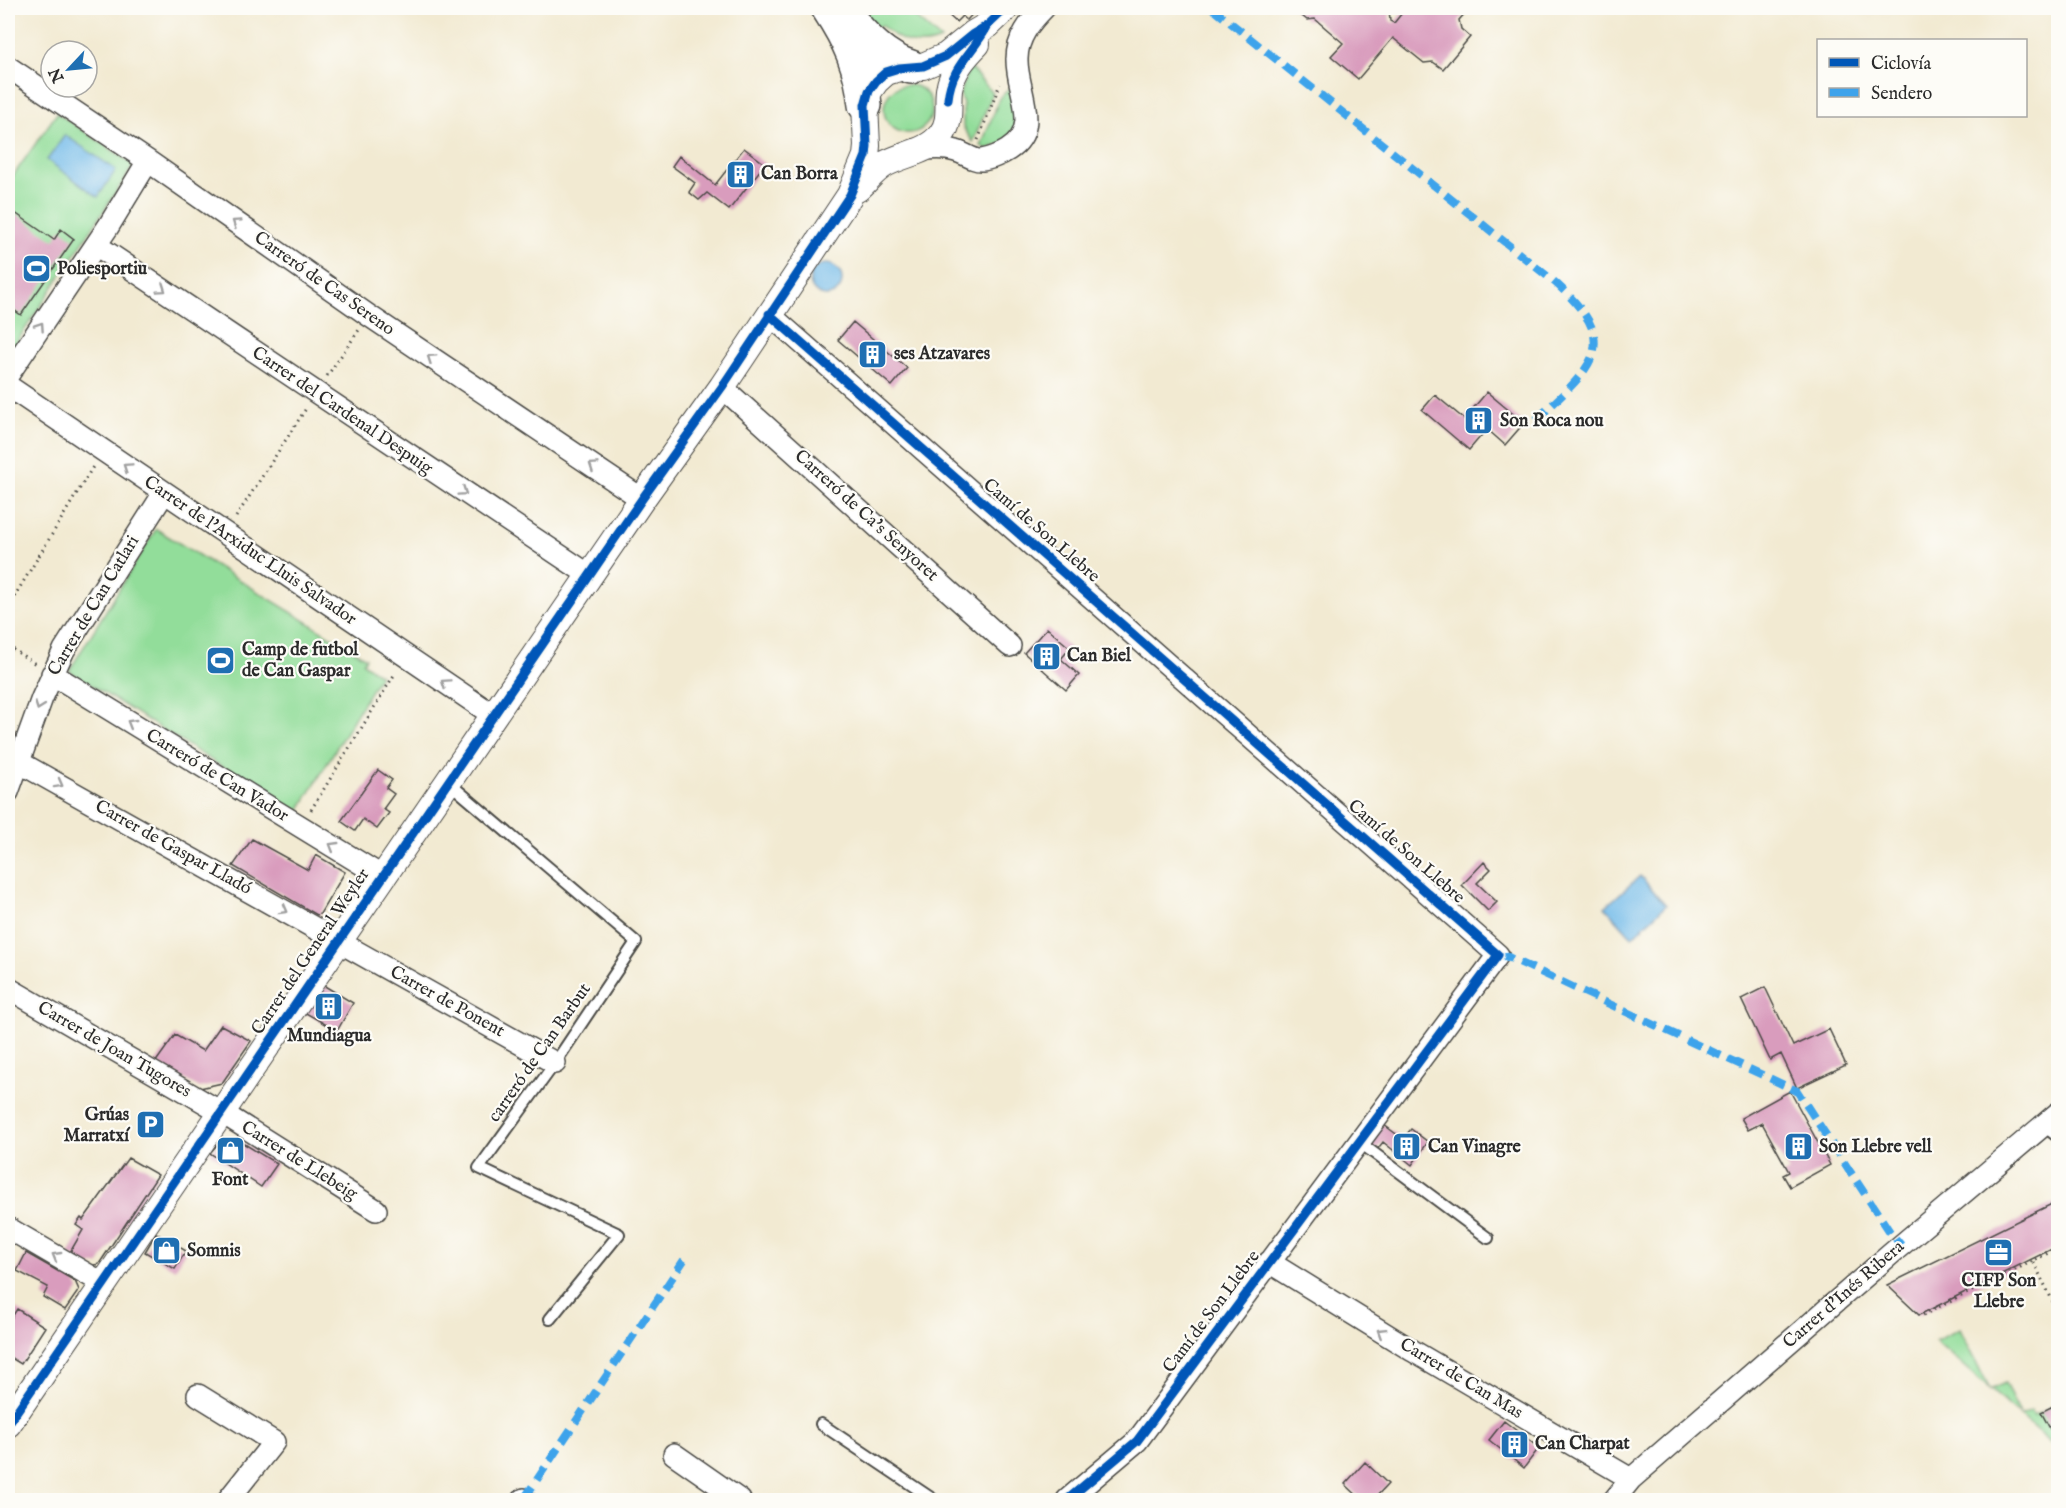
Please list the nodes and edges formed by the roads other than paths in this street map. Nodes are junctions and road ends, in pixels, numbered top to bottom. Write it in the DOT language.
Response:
graph roads {
  1 [pos="828,8"];
  2 [pos="841,8"];
  3 [pos="1006,8"];
  4 [pos="1044,8"];
  5 [pos="988,25"];
  6 [pos="8,67"];
  7 [pos="911,67"];
  8 [pos="949,105"];
  9 [pos="866,112"];
  10 [pos="919,150"];
  11 [pos="993,155"];
  12 [pos="148,161"];
  13 [pos="850,195"];
  14 [pos="96,245"];
  15 [pos="769,314"];
  16 [pos="8,375"];
  17 [pos="8,386"];
  18 [pos="722,387"];
  19 [pos="164,493"];
  20 [pos="642,499"];
  21 [pos="589,575"];
  22 [pos="1010,646"];
  23 [pos="52,674"];
  24 [pos="493,715"];
  25 [pos="13,759"];
  26 [pos="448,781"];
  27 [pos="8,792"];
  28 [pos="383,877"];
  29 [pos="339,940"];
  30 [pos="8,988"];
  31 [pos="555,1063"];
  32 [pos="221,1112"];
  33 [pos="2054,1125"];
  34 [pos="1359,1142"];
  35 [pos="376,1210"];
  36 [pos="8,1228"];
  37 [pos="1488,1238"];
  38 [pos="1269,1262"];
  39 [pos="104,1284"];
  40 [pos="550,1319"];
  41 [pos="198,1395"];
  42 [pos="8,1424"];
  43 [pos="821,1424"];
  44 [pos="674,1454"];
  45 [pos="1630,1479"];
  46 [pos="228,1500"];
  47 [pos="740,1500"];
  48 [pos="934,1500"];
  49 [pos="1067,1500"];
  50 [pos="1614,1500"];
  1 -- 9 [label="highway"];
  2 -- 7 [label="highway"];
  3 -- 5 [label="street"];
  4 -- 11 [label="street"];
  5 -- 7 [label="street"];
  5 -- 8 [label="street"];
  6 -- 12 [label="street, Carreró de Cas Sereno"];
  7 -- 8 [label="street"];
  7 -- 9 [label="street"];
  8 -- 10 [label="street"];
  8 -- 11 [label="street"];
  9 -- 10 [label="street"];
  9 -- 13 [label="street"];
  10 -- 11 [label="street"];
  10 -- 13 [label="street"];
  12 -- 14 [label="street"];
  20 -- 12 [label="street, Carreró de Cas Sereno, one-way"];
  13 -- 15 [label="street, Carrer del General Weyler"];
  16 -- 14 [label="street, one-way"];
  14 -- 21 [label="street, Carrer del Cardenal Despuig, one-way"];
  15 -- 18 [label="street, Carrer del General Weyler"];
  15 -- 34 [label="street, Camí de Son Llebre"];
  19 -- 17 [label="street, Carrer de l'Arxiduc Lluis Salvador, one-way"];
  18 -- 20 [label="street, Carrer del General Weyler"];
  18 -- 22 [label="street, Carreró de Ca's Senyoret"];
  19 -- 23 [label="street, Carrer de Can Catlari"];
  24 -- 19 [label="street, Carrer de l'Arxiduc Lluis Salvador, one-way"];
  20 -- 21 [label="street, Carrer del General Weyler"];
  21 -- 24 [label="street, Carrer del General Weyler"];
  23 -- 25 [label="street, Carrer de Can Catlari, one-way"];
  28 -- 23 [label="street, Carreró de Can Vador, one-way"];
  24 -- 26 [label="street, Carrer del General Weyler"];
  25 -- 27 [label="street, Carrer de Can Catlari"];
  25 -- 29 [label="street, Carrer de Gaspar Lladó, one-way"];
  26 -- 28 [label="street, Carrer del General Weyler"];
  26 -- 31 [label="lane, carreró de Can Barbut"];
  28 -- 29 [label="street, Carrer del General Weyler"];
  29 -- 31 [label="street, Carrer de Ponent"];
  29 -- 32 [label="street, Carrer del General Weyler"];
  30 -- 32 [label="street, Carrer de Joan Tugores"];
  31 -- 40 [label="lane, carreró de Can Barbut"];
  32 -- 35 [label="street, Carrer de Llebeig"];
  32 -- 39 [label="street, Carrer del General Weyler"];
  33 -- 45 [label="street, Carrer d'Inés Ribera"];
  34 -- 37 [label="lane"];
  34 -- 38 [label="street, Camí de Son Llebre"];
  39 -- 36 [label="street, one-way"];
  45 -- 38 [label="street, Carrer de Can Mas, one-way"];
  38 -- 49 [label="street, Camí de Son Llebre"];
  39 -- 42 [label="street, Carrer del General Weyler"];
  41 -- 46 [label="street"];
  43 -- 48 [label="lane"];
  44 -- 47 [label="street"];
  45 -- 50 [label="street"];
}
